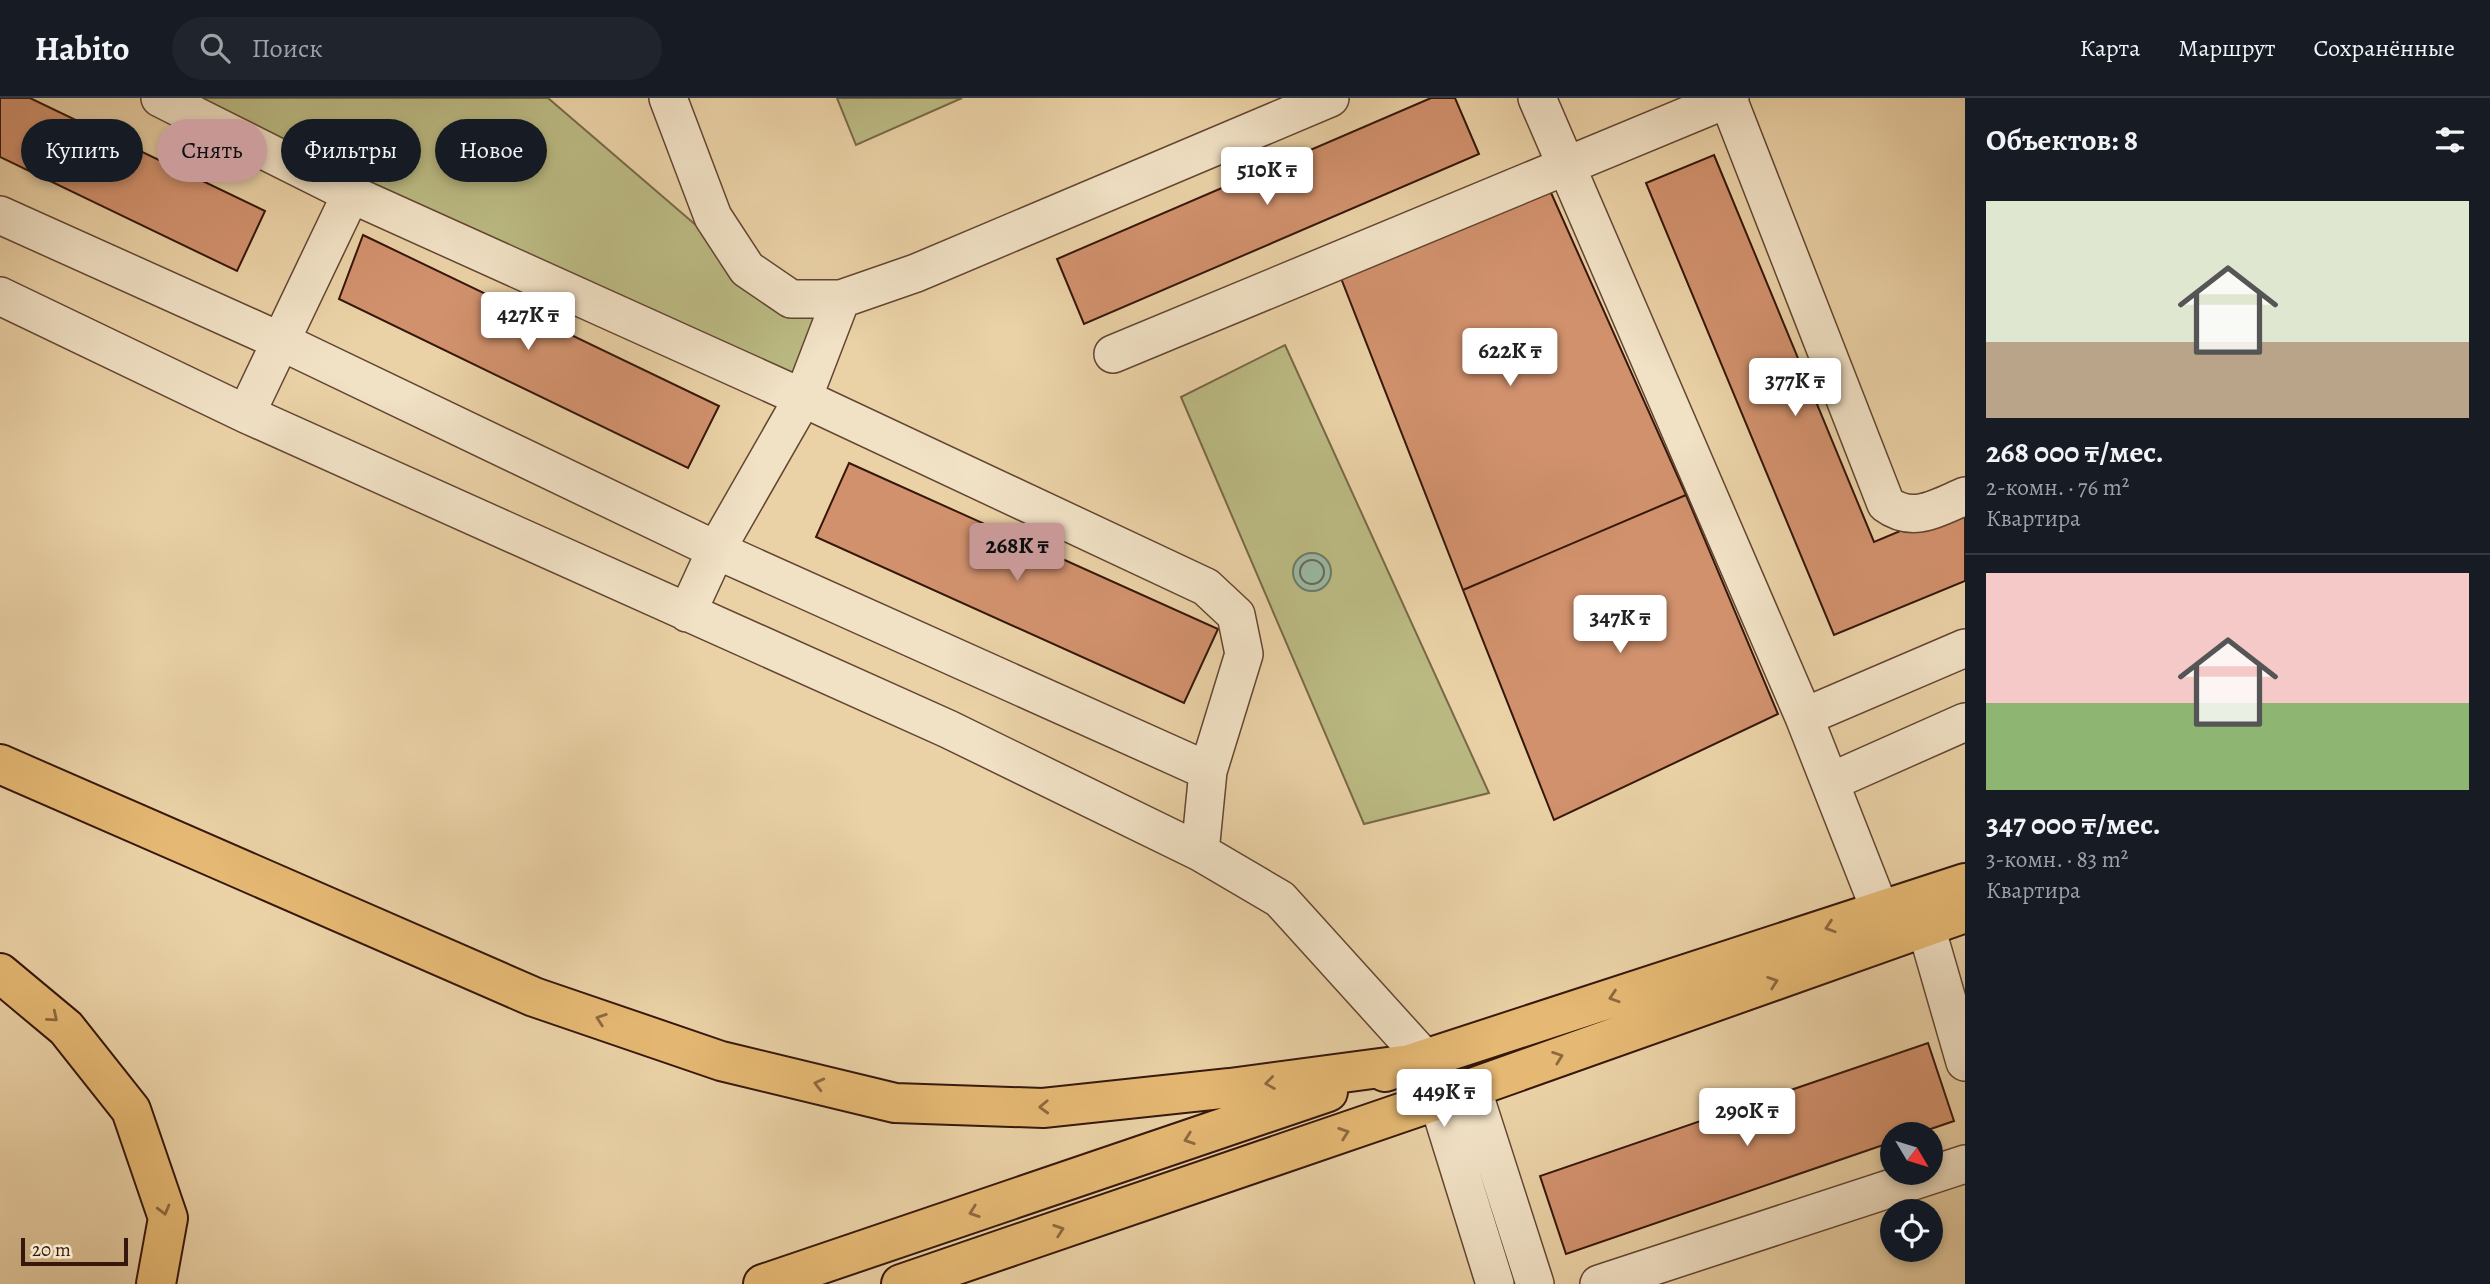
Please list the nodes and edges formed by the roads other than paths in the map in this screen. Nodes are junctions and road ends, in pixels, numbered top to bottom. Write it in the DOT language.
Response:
graph roads {
  1 [pos="160,98"];
  2 [pos="668,98"];
  3 [pos="1331,98"];
  4 [pos="1537,98"];
  5 [pos="1729,98"];
  6 [pos="1565,165"];
  7 [pos="351,194"];
  8 [pos="0,215"];
  9 [pos="0,296"];
  10 [pos="841,299"];
  11 [pos="280,341"];
  12 [pos="1113,354"];
  13 [pos="803,398"];
  14 [pos="246,414"];
  15 [pos="1965,496"];
  16 [pos="716,550"];
  17 [pos="687,613"];
  18 [pos="1965,648"];
  19 [pos="1804,717"];
  20 [pos="1965,722"];
  21 [pos="0,764"];
  22 [pos="1208,771"];
  23 [pos="1830,782"];
  24 [pos="1200,852"];
  25 [pos="1965,883"];
  26 [pos="1965,913"];
  27 [pos="1900,926"];
  28 [pos="0,973"];
  29 [pos="1417,1061"];
  30 [pos="1965,1062"];
  31 [pos="1472,1088"];
  32 [pos="1436,1101"];
  33 [pos="1965,1164"];
  34 [pos="156,1284"];
  35 [pos="763,1284"];
  36 [pos="901,1284"];
  37 [pos="1495,1284"];
  38 [pos="1535,1284"];
  39 [pos="1599,1284"];
  1 -- 7 [label="street"];
  2 -- 10 [label="street"];
  3 -- 10 [label="street"];
  4 -- 6 [label="street"];
  5 -- 6 [label="street"];
  5 -- 15 [label="street"];
  6 -- 12 [label="street"];
  6 -- 19 [label="street"];
  7 -- 11 [label="street"];
  7 -- 13 [label="street"];
  8 -- 11 [label="street"];
  9 -- 14 [label="street"];
  10 -- 13 [label="street"];
  11 -- 14 [label="street"];
  11 -- 16 [label="street"];
  13 -- 16 [label="street"];
  13 -- 22 [label="street"];
  14 -- 17 [label="street"];
  16 -- 17 [label="street"];
  16 -- 22 [label="street"];
  17 -- 24 [label="street"];
  18 -- 19 [label="street"];
  19 -- 23 [label="street"];
  20 -- 23 [label="street"];
  29 -- 21 [label="main road, one-way"];
  22 -- 24 [label="street"];
  23 -- 27 [label="street"];
  24 -- 29 [label="street"];
  25 -- 27 [label="main road"];
  26 -- 27 [label="main road"];
  27 -- 29 [label="main road, one-way"];
  27 -- 30 [label="street"];
  31 -- 27 [label="main road, one-way"];
  28 -- 34 [label="main road, one-way"];
  29 -- 32 [label="street"];
  29 -- 35 [label="main road, one-way"];
  31 -- 32 [label="main road"];
  31 -- 38 [label="street"];
  36 -- 32 [label="main road, one-way"];
  32 -- 37 [label="street"];
  33 -- 39 [label="street"];
}
